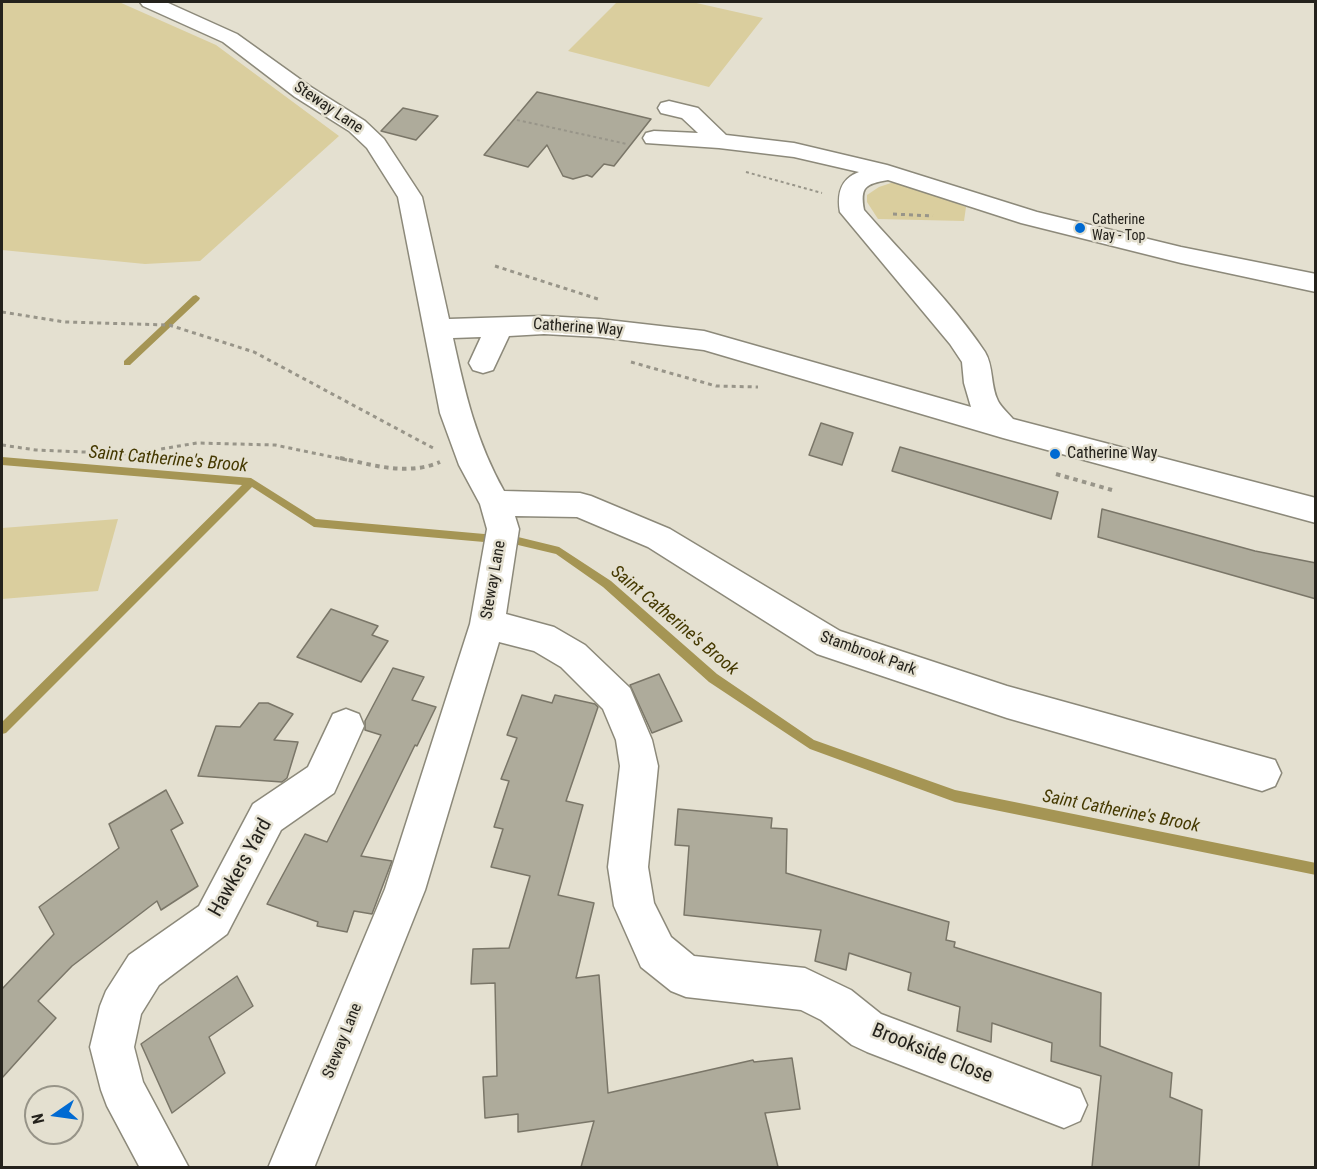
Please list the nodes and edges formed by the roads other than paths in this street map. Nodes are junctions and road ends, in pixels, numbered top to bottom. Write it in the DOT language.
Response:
graph roads {
  1 [pos="150,2"];
  2 [pos="669,108"];
  3 [pos="654,138"];
  4 [pos="719,141"];
  5 [pos="889,173"];
  6 [pos="1316,283"];
  7 [pos="500,325"];
  8 [pos="438,329"];
  9 [pos="483,363"];
  10 [pos="1003,427"];
  11 [pos="1316,511"];
  12 [pos="499,516"];
  13 [pos="487,624"];
  14 [pos="346,726"];
  15 [pos="1262,773"];
  16 [pos="1064,1106"];
  17 [pos="166,1167"];
  18 [pos="291,1167"];
  1 -- 8 [label="street, Steway Lane"];
  2 -- 4 [label="street"];
  3 -- 4 [label="street"];
  4 -- 5 [label="street"];
  5 -- 6 [label="street"];
  5 -- 10 [label="street"];
  7 -- 8 [label="street, Catherine Way"];
  7 -- 9 [label="street"];
  7 -- 10 [label="street, Catherine Way"];
  8 -- 12 [label="street, Steway Lane"];
  10 -- 11 [label="street, Catherine Way"];
  12 -- 13 [label="street, Steway Lane"];
  12 -- 15 [label="street, Stambrook Park"];
  13 -- 16 [label="street, Brookside Close"];
  13 -- 18 [label="street, Steway Lane"];
  14 -- 17 [label="street, Hawkers Yard"];
}
